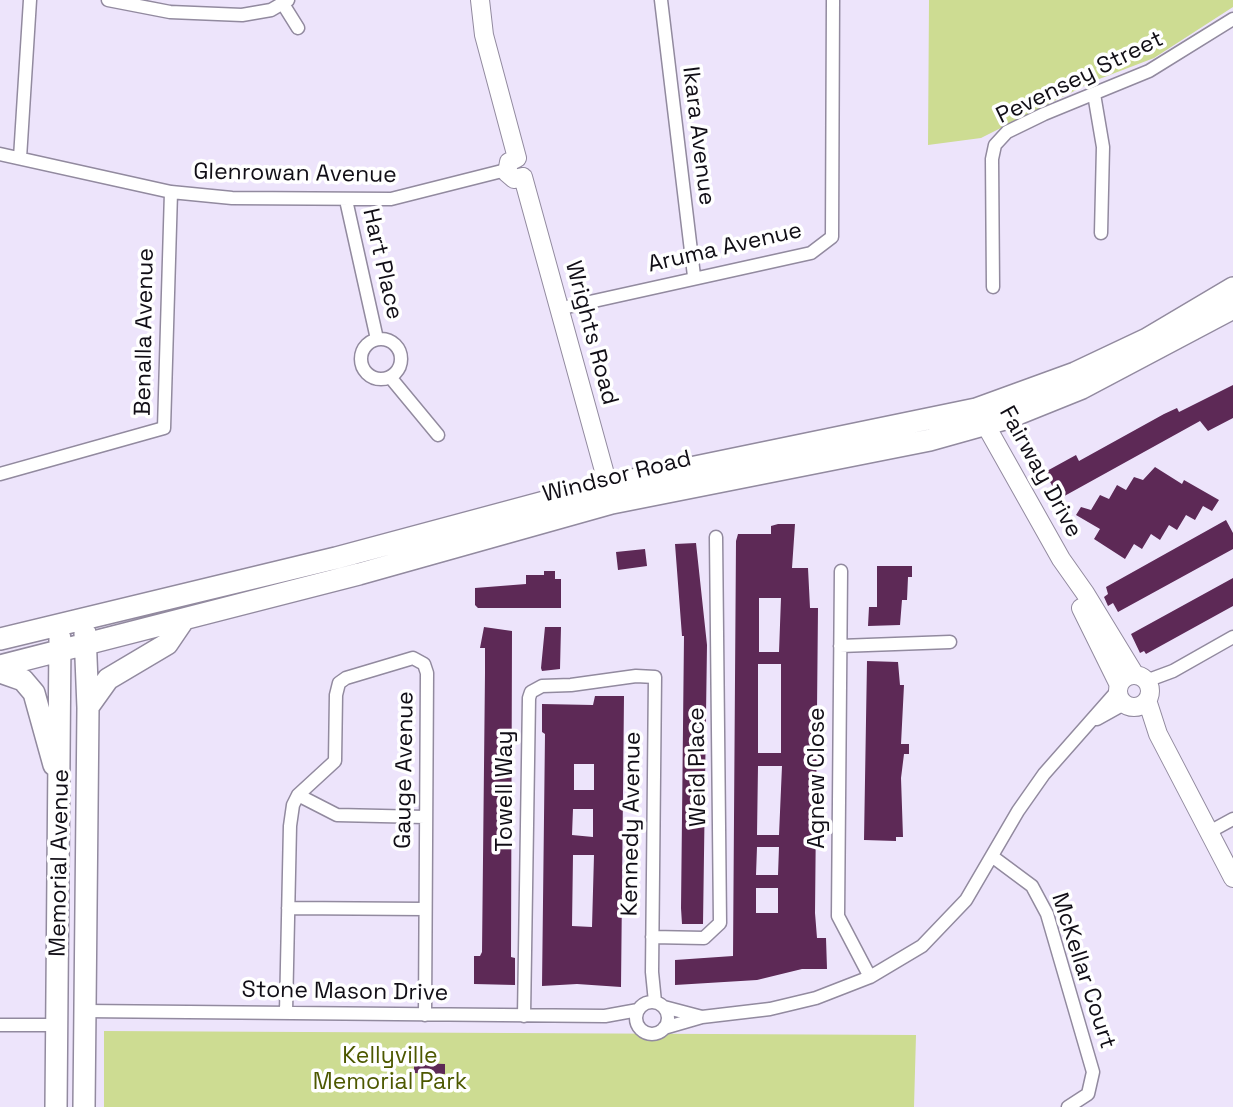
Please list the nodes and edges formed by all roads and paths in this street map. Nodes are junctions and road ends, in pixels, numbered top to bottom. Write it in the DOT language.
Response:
graph roads {
  1 [pos="30,0"];
  2 [pos="108,0"];
  3 [pos="480,0"];
  4 [pos="661,0"];
  5 [pos="833,0"];
  6 [pos="285,2"];
  7 [pos="146,4"];
  8 [pos="1233,19"];
  9 [pos="298,28"];
  10 [pos="1094,94"];
  11 [pos="0,154"];
  12 [pos="20,158"];
  13 [pos="515,168"];
  14 [pos="171,192"];
  15 [pos="346,200"];
  16 [pos="1101,233"];
  17 [pos="694,276"];
  18 [pos="993,286"];
  19 [pos="1233,288"];
  20 [pos="1233,308"];
  21 [pos="558,309"];
  22 [pos="377,339"];
  23 [pos="390,377"];
  24 [pos="981,417"];
  25 [pos="438,435"];
  26 [pos="0,474"];
  27 [pos="610,494"];
  28 [pos="716,537"];
  29 [pos="841,571"];
  30 [pos="184,619"];
  31 [pos="85,620"];
  32 [pos="60,626"];
  33 [pos="1233,637"];
  34 [pos="0,639"];
  35 [pos="950,642"];
  36 [pos="86,645"];
  37 [pos="840,646"];
  38 [pos="60,652"];
  39 [pos="0,666"];
  40 [pos="0,673"];
  41 [pos="654,677"];
  42 [pos="1134,692"];
  43 [pos="88,708"];
  44 [pos="59,777"];
  45 [pos="298,794"];
  46 [pos="425,817"];
  47 [pos="1233,819"];
  48 [pos="1211,831"];
  49 [pos="993,858"];
  50 [pos="1233,877"];
  51 [pos="288,908"];
  52 [pos="425,908"];
  53 [pos="652,937"];
  54 [pos="870,977"];
  55 [pos="651,1005"];
  56 [pos="85,1011"];
  57 [pos="286,1012"];
  58 [pos="425,1015"];
  59 [pos="524,1016"];
  60 [pos="605,1016"];
  61 [pos="702,1017"];
  62 [pos="637,1024"];
  63 [pos="0,1025"];
  64 [pos="58,1026"];
  65 [pos="664,1028"];
  66 [pos="56,1107"];
  67 [pos="84,1107"];
  68 [pos="1068,1107"];
  1 -- 12 [label="street"];
  2 -- 7 [label="street"];
  3 -- 13 [label="street, Wrights Road"];
  4 -- 17 [label="street, Ikara Avenue"];
  5 -- 17 [label="street, Aruma Avenue"];
  6 -- 7 [label="street"];
  6 -- 9 [label="street"];
  8 -- 10 [label="street, Pevensey Street"];
  10 -- 16 [label="street"];
  10 -- 18 [label="street, Pevensey Street"];
  11 -- 12 [label="street, Glenrowan Avenue"];
  12 -- 14 [label="street, Glenrowan Avenue"];
  13 -- 15 [label="street, Glenrowan Avenue"];
  13 -- 21 [label="street, Wrights Road"];
  14 -- 15 [label="street, Glenrowan Avenue"];
  14 -- 26 [label="street, Benalla Avenue"];
  15 -- 22 [label="street, Hart Place"];
  17 -- 21 [label="street, Aruma Avenue"];
  19 -- 24 [label="main road, Windsor Road"];
  20 -- 24 [label="main road, Windsor Road"];
  21 -- 27 [label="street, Wrights Road"];
  22 -- 23 [label="street, Hart Place"];
  22 -- 23 [label="street, Hart Place"];
  23 -- 25 [label="street"];
  24 -- 27 [label="main road, Windsor Road"];
  24 -- 42 [label="street, Fairway Drive"];
  27 -- 30 [label="main road, Windsor Road"];
  27 -- 31 [label="main road, Windsor Road"];
  28 -- 53 [label="street, Weid Place"];
  29 -- 37 [label="street, Agnew Close"];
  30 -- 36 [label="main road, Windsor Road"];
  30 -- 43 [label="main road"];
  31 -- 32 [label="main road, Windsor Road"];
  31 -- 36 [label="main road, Memorial Avenue"];
  32 -- 34 [label="main road, Windsor Road"];
  32 -- 38 [label="main road, Memorial Avenue"];
  33 -- 42 [label="street, Stone Mason Drive"];
  35 -- 37 [label="street"];
  36 -- 38 [label="main road, Windsor Road"];
  36 -- 43 [label="main road, Memorial Avenue"];
  37 -- 54 [label="street, Agnew Close"];
  38 -- 39 [label="main road, Windsor Road"];
  38 -- 44 [label="main road, Memorial Avenue"];
  40 -- 44 [label="main road"];
  41 -- 53 [label="street, Kennedy Avenue"];
  41 -- 59 [label="street, Towell Way"];
  42 -- 48 [label="street, Fairway Drive"];
  42 -- 49 [label="street, Stone Mason Drive"];
  43 -- 56 [label="main road, Memorial Avenue"];
  44 -- 64 [label="main road, Memorial Avenue"];
  45 -- 46 [label="street"];
  45 -- 46 [label="street, Gauge Avenue"];
  45 -- 51 [label="street"];
  46 -- 52 [label="street, Gauge Avenue"];
  47 -- 48 [label="street"];
  48 -- 50 [label="street, Fairway Drive"];
  49 -- 54 [label="street, Stone Mason Drive"];
  49 -- 68 [label="street, McKellar Court"];
  51 -- 52 [label="street"];
  51 -- 57 [label="street"];
  52 -- 58 [label="street, Gauge Avenue"];
  53 -- 55 [label="street, Kennedy Avenue"];
  54 -- 61 [label="street, Stone Mason Drive"];
  55 -- 60 [label="street, Stone Mason Drive"];
  55 -- 61 [label="street, Stone Mason Drive"];
  55 -- 62 [label="street"];
  55 -- 65 [label="street"];
  56 -- 57 [label="street, Stone Mason Drive"];
  56 -- 67 [label="main road, Memorial Avenue"];
  57 -- 58 [label="street, Stone Mason Drive"];
  58 -- 59 [label="street, Stone Mason Drive"];
  59 -- 60 [label="street, Stone Mason Drive"];
  60 -- 62 [label="street, Stone Mason Drive"];
  61 -- 65 [label="street, Stone Mason Drive"];
  62 -- 65 [label="street, Stone Mason Drive"];
  63 -- 64 [label="street"];
  64 -- 66 [label="main road, Memorial Avenue"];
}
